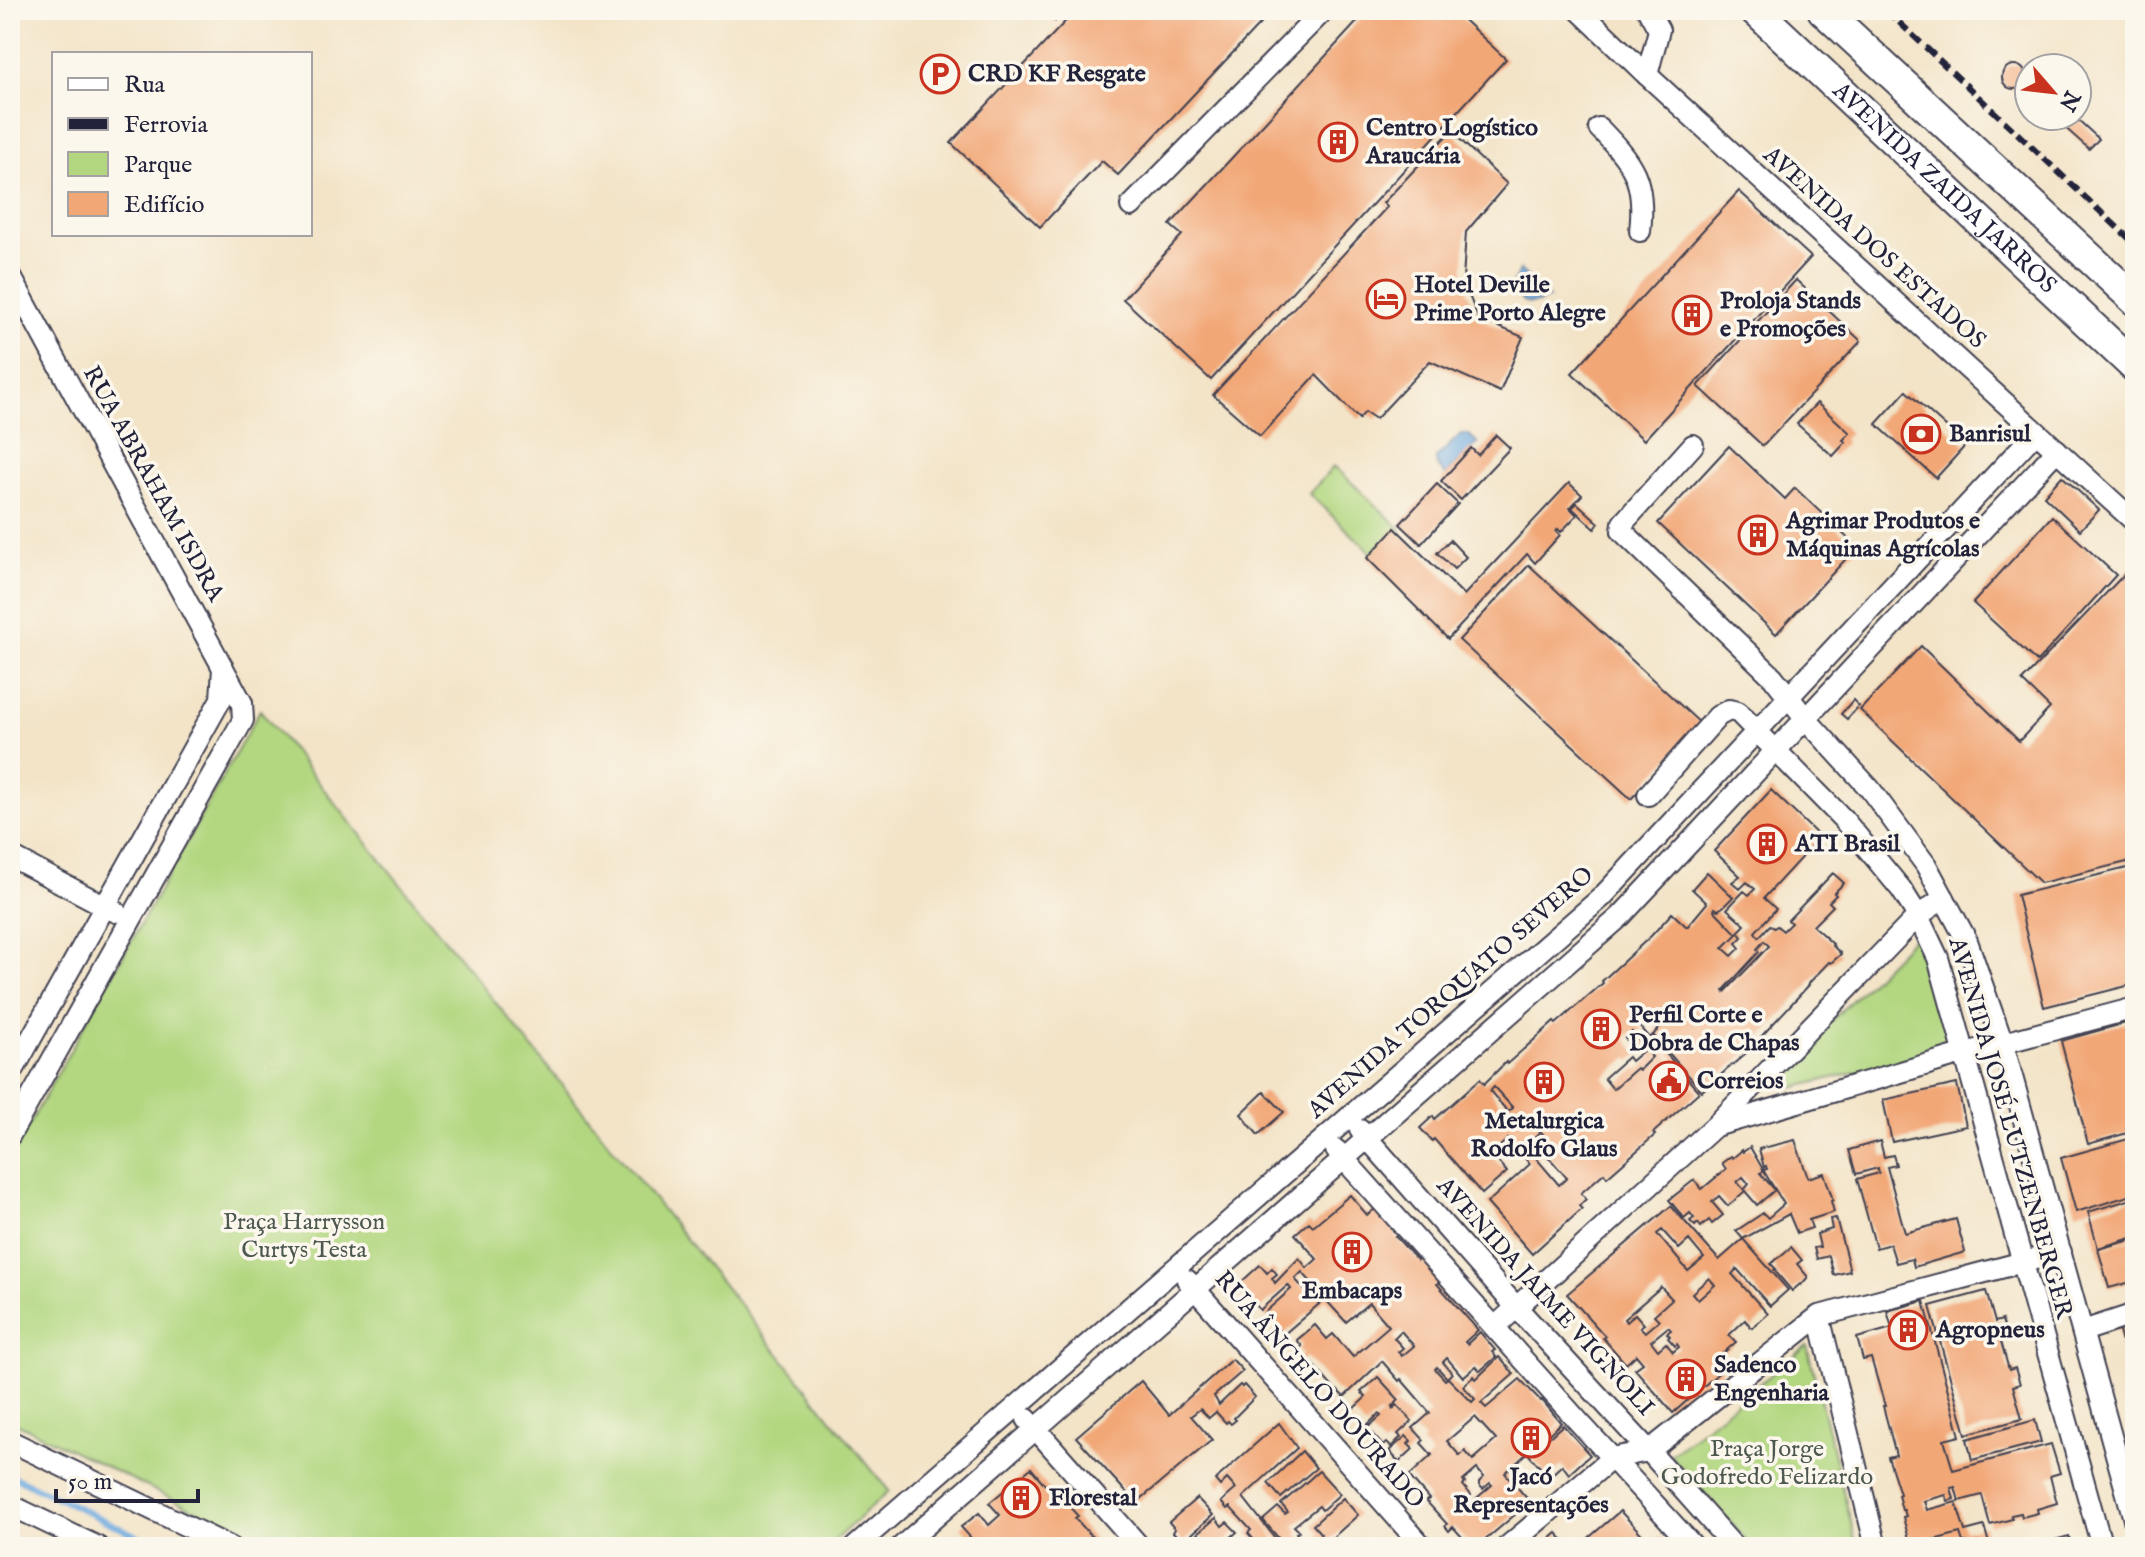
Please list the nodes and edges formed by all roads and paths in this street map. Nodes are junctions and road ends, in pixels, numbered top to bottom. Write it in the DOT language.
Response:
graph roads {
  1 [pos="1324,10"];
  2 [pos="1579,10"];
  3 [pos="1648,10"];
  4 [pos="1755,10"];
  5 [pos="1823,10"];
  6 [pos="1647,75"];
  7 [pos="1599,128"];
  8 [pos="1131,206"];
  9 [pos="1640,231"];
  10 [pos="10,275"];
  11 [pos="2135,300"];
  12 [pos="2135,367"];
  13 [pos="2036,432"];
  14 [pos="1693,445"];
  15 [pos="2057,450"];
  16 [pos="2135,522"];
  17 [pos="1908,569"];
  18 [pos="1926,590"];
  19 [pos="223,668"];
  20 [pos="1788,697"];
  21 [pos="1806,719"];
  22 [pos="1757,731"];
  23 [pos="1777,750"];
  24 [pos="1648,795"];
  25 [pos="10,856"];
  26 [pos="1944,898"];
  27 [pos="105,906"];
  28 [pos="1918,916"];
  29 [pos="131,920"];
  30 [pos="1483,1001"];
  31 [pos="2135,1008"];
  32 [pos="1500,1023"];
  33 [pos="2003,1044"];
  34 [pos="1966,1053"];
  35 [pos="10,1076"];
  36 [pos="1349,1117"];
  37 [pos="1715,1126"];
  38 [pos="10,1135"];
  39 [pos="1326,1138"];
  40 [pos="1368,1138"];
  41 [pos="1344,1159"];
  42 [pos="2061,1252"];
  43 [pos="2023,1263"];
  44 [pos="1176,1268"];
  45 [pos="1195,1289"];
  46 [pos="1517,1308"];
  47 [pos="2135,1314"];
  48 [pos="1819,1316"];
  49 [pos="1496,1326"];
  50 [pos="2083,1331"];
  51 [pos="1016,1407"];
  52 [pos="1036,1429"];
  53 [pos="10,1441"];
  54 [pos="1649,1451"];
  55 [pos="1612,1458"];
  56 [pos="10,1505"];
  57 [pos="2135,1523"];
  58 [pos="98,1547"];
  59 [pos="230,1547"];
  60 [pos="855,1547"];
  61 [pos="901,1547"];
  62 [pos="1140,1547"];
  63 [pos="1423,1547"];
  64 [pos="1507,1547"];
  65 [pos="1694,1547"];
  66 [pos="1734,1547"];
  67 [pos="1876,1547"];
  68 [pos="2102,1547"];
  1 -- 8 [label="street"];
  2 -- 6 [label="street, AVENIDA DOS ESTADOS"];
  3 -- 6 [label="street"];
  4 -- 12 [label="highway, AVENIDA ZAIDA JARROS"];
  5 -- 11 [label="highway, AVENIDA ZAIDA JARROS"];
  6 -- 13 [label="street, AVENIDA DOS ESTADOS"];
  7 -- 9 [label="street"];
  10 -- 19 [label="street, RUA ABRAHAM ISDRA"];
  13 -- 15 [label="street, AVENIDA DOS ESTADOS"];
  13 -- 17 [label="street, AVENIDA TORQUATO SEVERO"];
  14 -- 20 [label="street, AVENIDA JOSÉ LUTZENBERGER"];
  15 -- 16 [label="street, AVENIDA DOS ESTADOS"];
  15 -- 18 [label="street"];
  17 -- 18 [label="street"];
  17 -- 20 [label="street, AVENIDA TORQUATO SEVERO"];
  18 -- 21 [label="street"];
  19 -- 27 [label="street"];
  19 -- 29 [label="street, RUA ABRAHAM ISDRA"];
  20 -- 21 [label="street, AVENIDA JOSÉ LUTZENBERGER"];
  20 -- 22 [label="street, AVENIDA TORQUATO SEVERO"];
  21 -- 23 [label="street"];
  21 -- 26 [label="street, AVENIDA JOSÉ LUTZENBERGER"];
  22 -- 23 [label="street, AVENIDA JOSÉ LUTZENBERGER"];
  22 -- 24 [label="street, AVENIDA JOSÉ LUTZENBERGER"];
  22 -- 30 [label="street, AVENIDA TORQUATO SEVERO"];
  23 -- 28 [label="street, AVENIDA JOSÉ LUTZENBERGER"];
  23 -- 32 [label="street"];
  25 -- 27 [label="street"];
  26 -- 28 [label="street"];
  26 -- 33 [label="street, AVENIDA JOSÉ LUTZENBERGER"];
  27 -- 29 [label="street"];
  27 -- 35 [label="street"];
  28 -- 34 [label="street, AVENIDA JOSÉ LUTZENBERGER"];
  28 -- 37 [label="street"];
  29 -- 38 [label="street"];
  30 -- 32 [label="street"];
  30 -- 36 [label="street, AVENIDA TORQUATO SEVERO"];
  31 -- 33 [label="street"];
  32 -- 40 [label="street"];
  33 -- 34 [label="street"];
  33 -- 42 [label="street, AVENIDA JOSÉ LUTZENBERGER"];
  34 -- 37 [label="street"];
  34 -- 43 [label="street, AVENIDA JOSÉ LUTZENBERGER"];
  36 -- 39 [label="street, AVENIDA TORQUATO SEVERO"];
  36 -- 40 [label="street, AVENIDA JAIME VIGNOLI"];
  37 -- 46 [label="street"];
  39 -- 41 [label="street"];
  39 -- 44 [label="street, AVENIDA TORQUATO SEVERO"];
  40 -- 41 [label="street"];
  40 -- 46 [label="street, AVENIDA JAIME VIGNOLI"];
  41 -- 45 [label="street"];
  41 -- 49 [label="street"];
  42 -- 43 [label="street"];
  42 -- 50 [label="street, AVENIDA JOSÉ LUTZENBERGER"];
  43 -- 48 [label="street"];
  43 -- 68 [label="street, AVENIDA JOSÉ LUTZENBERGER"];
  44 -- 45 [label="street, RUA ÂNGELO DOURADO"];
  44 -- 51 [label="street, AVENIDA TORQUATO SEVERO"];
  45 -- 52 [label="street"];
  45 -- 63 [label="street, RUA ÂNGELO DOURADO"];
  46 -- 49 [label="street"];
  46 -- 54 [label="street, AVENIDA JAIME VIGNOLI"];
  47 -- 50 [label="street"];
  48 -- 54 [label="street"];
  48 -- 67 [label="street"];
  49 -- 55 [label="street"];
  50 -- 57 [label="street, AVENIDA JOSÉ LUTZENBERGER"];
  51 -- 52 [label="street"];
  51 -- 60 [label="street, AVENIDA TORQUATO SEVERO"];
  52 -- 61 [label="street"];
  52 -- 62 [label="street"];
  53 -- 59 [label="street"];
  54 -- 55 [label="street"];
  54 -- 66 [label="street, AVENIDA JAIME VIGNOLI"];
  55 -- 64 [label="street"];
  55 -- 65 [label="street"];
  56 -- 58 [label="street"];
}
